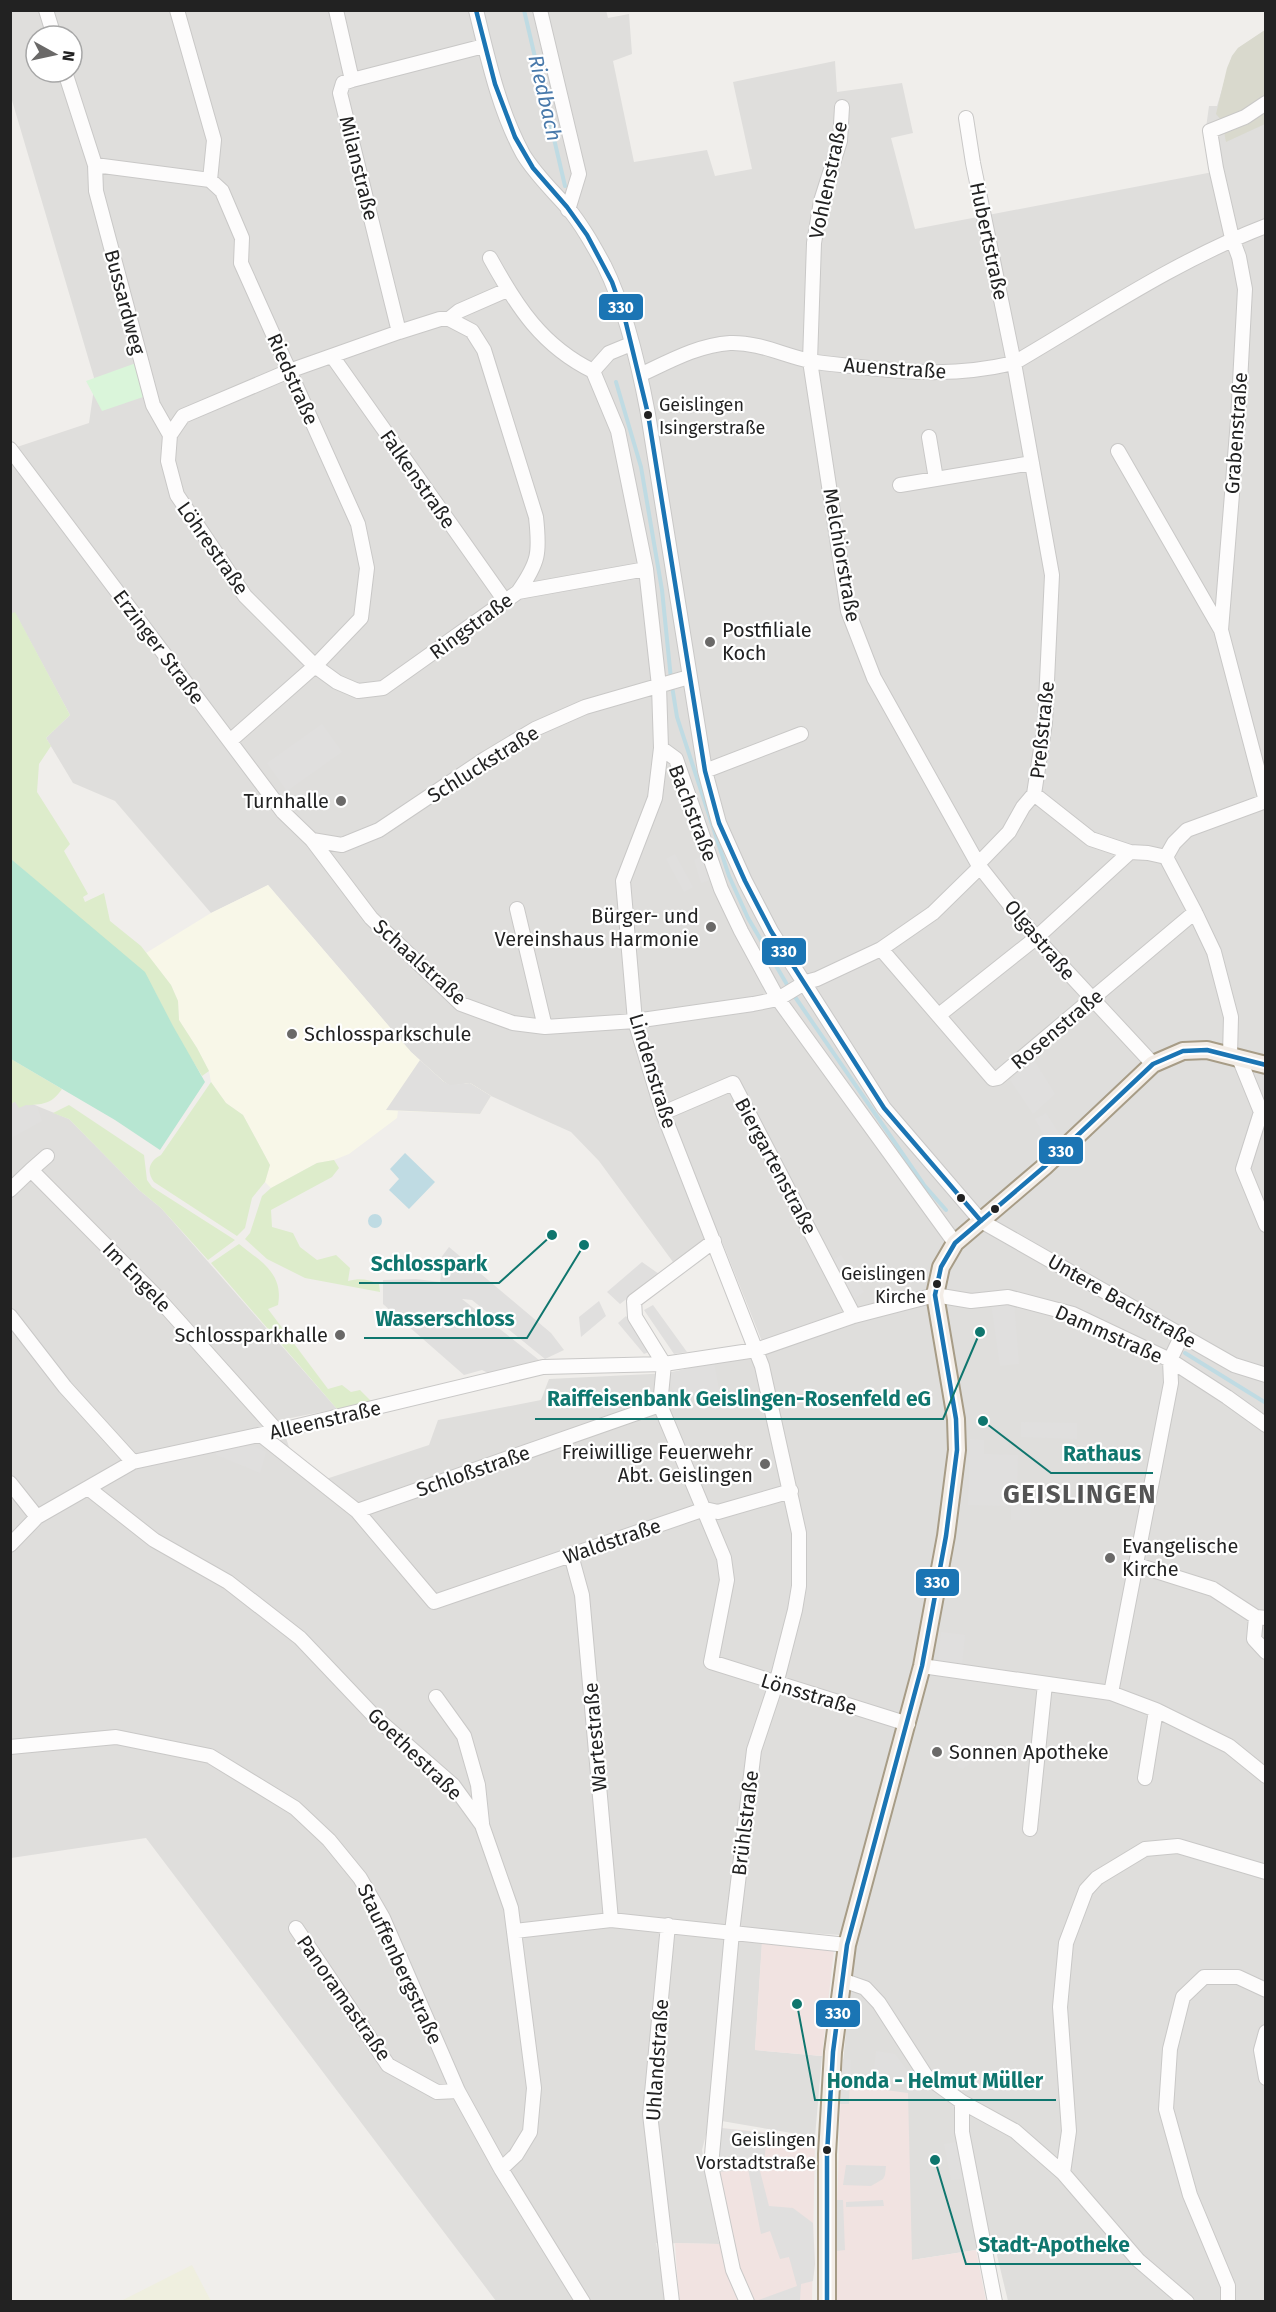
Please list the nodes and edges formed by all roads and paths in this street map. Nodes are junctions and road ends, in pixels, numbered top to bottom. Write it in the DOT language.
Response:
graph roads {
  1 [pos="177,10"];
  2 [pos="336,10"];
  3 [pos="476,10"];
  4 [pos="540,10"];
  5 [pos="484,46"];
  6 [pos="351,80"];
  7 [pos="70,84"];
  8 [pos="1266,103"];
  9 [pos="842,107"];
  10 [pos="966,118"];
  11 [pos="94,165"];
  12 [pos="210,180"];
  13 [pos="568,210"];
  14 [pos="1266,226"];
  15 [pos="1232,238"];
  16 [pos="490,258"];
  17 [pos="507,290"];
  18 [pos="449,319"];
  19 [pos="399,332"];
  20 [pos="631,344"];
  21 [pos="332,356"];
  22 [pos="810,361"];
  23 [pos="1014,363"];
  24 [pos="593,370"];
  25 [pos="289,371"];
  26 [pos="640,375"];
  27 [pos="170,435"];
  28 [pos="929,437"];
  29 [pos="10,449"];
  30 [pos="1118,452"];
  31 [pos="1032,463"];
  32 [pos="936,479"];
  33 [pos="900,485"];
  34 [pos="646,569"];
  35 [pos="518,592"];
  36 [pos="505,601"];
  37 [pos="1221,630"];
  38 [pos="315,666"];
  39 [pos="684,679"];
  40 [pos="661,686"];
  41 [pos="801,734"];
  42 [pos="230,741"];
  43 [pos="661,748"];
  44 [pos="705,771"];
  45 [pos="1035,794"];
  46 [pos="1265,801"];
  47 [pos="312,840"];
  48 [pos="1130,852"];
  49 [pos="1166,857"];
  50 [pos="979,866"];
  51 [pos="733,885"];
  52 [pos="516,909"];
  53 [pos="1195,912"];
  54 [pos="1036,938"];
  55 [pos="880,949"];
  56 [pos="791,991"];
  57 [pos="1092,1000"];
  58 [pos="939,1015"];
  59 [pos="635,1021"];
  60 [pos="545,1027"];
  61 [pos="1234,1057"];
  62 [pos="1154,1064"];
  63 [pos="1266,1065"];
  64 [pos="1263,1111"];
  65 [pos="663,1113"];
  66 [pos="47,1156"];
  67 [pos="31,1170"];
  68 [pos="10,1190"];
  69 [pos="981,1221"];
  70 [pos="1266,1225"];
  71 [pos="714,1241"];
  72 [pos="955,1243"];
  73 [pos="935,1295"];
  74 [pos="10,1316"];
  75 [pos="854,1316"];
  76 [pos="1182,1335"];
  77 [pos="756,1350"];
  78 [pos="1170,1360"];
  79 [pos="664,1364"];
  80 [pos="1266,1375"];
  81 [pos="660,1405"];
  82 [pos="1266,1425"];
  83 [pos="276,1431"];
  84 [pos="261,1435"];
  85 [pos="134,1462"];
  86 [pos="10,1484"];
  87 [pos="88,1488"];
  88 [pos="791,1491"];
  89 [pos="705,1509"];
  90 [pos="357,1512"];
  91 [pos="37,1517"];
  92 [pos="10,1545"];
  93 [pos="571,1555"];
  94 [pos="1137,1565"];
  95 [pos="1261,1617"];
  96 [pos="1266,1653"];
  97 [pos="922,1666"];
  98 [pos="776,1684"];
  99 [pos="1045,1684"];
  100 [pos="1111,1694"];
  101 [pos="436,1697"];
  102 [pos="1156,1710"];
  103 [pos="908,1724"];
  104 [pos="10,1747"];
  105 [pos="1266,1776"];
  106 [pos="1145,1778"];
  107 [pos="482,1825"];
  108 [pos="1030,1828"];
  109 [pos="1266,1872"];
  110 [pos="611,1920"];
  111 [pos="668,1925"];
  112 [pos="296,1928"];
  113 [pos="515,1931"];
  114 [pos="732,1932"];
  115 [pos="847,1945"];
  116 [pos="842,1980"];
  117 [pos="1266,1990"];
  118 [pos="1266,2032"];
  119 [pos="1266,2078"];
  120 [pos="458,2091"];
  121 [pos="962,2102"];
  122 [pos="501,2169"];
  123 [pos="1063,2173"];
  124 [pos="583,2301"];
  125 [pos="672,2301"];
  126 [pos="747,2301"];
  127 [pos="827,2301"];
  128 [pos="994,2301"];
  129 [pos="1187,2301"];
  130 [pos="1228,2301"];
  1 -- 12 [label="street"];
  2 -- 6 [label="street"];
  3 -- 5 [label="street, Bachstraße"];
  4 -- 13 [label="street"];
  5 -- 6 [label="street"];
  5 -- 13 [label="street, Bachstraße"];
  6 -- 19 [label="street, Milanstraße"];
  7 -- 11 [label="street"];
  8 -- 15 [label="street, Grabenstraße"];
  9 -- 22 [label="street, Vohlenstraße"];
  10 -- 23 [label="street, Hubertstraße"];
  11 -- 12 [label="street"];
  11 -- 27 [label="street, Bussardweg"];
  12 -- 25 [label="street, Riedstraße"];
  13 -- 20 [label="street, Bachstraße"];
  14 -- 15 [label="street, Auenstraße"];
  15 -- 23 [label="street, Auenstraße"];
  15 -- 37 [label="street, Grabenstraße"];
  16 -- 17 [label="street"];
  17 -- 18 [label="street"];
  17 -- 24 [label="street"];
  18 -- 19 [label="street"];
  18 -- 35 [label="street, Ringstraße"];
  19 -- 21 [label="street"];
  20 -- 24 [label="street"];
  20 -- 26 [label="street, Bachstraße"];
  21 -- 25 [label="street"];
  21 -- 36 [label="street, Falkenstraße"];
  22 -- 23 [label="street, Auenstraße"];
  22 -- 26 [label="street, Auenstraße"];
  22 -- 50 [label="street, Melchiorstraße"];
  23 -- 31 [label="street, Preßstraße"];
  24 -- 34 [label="street, Bachstraße"];
  25 -- 27 [label="street"];
  25 -- 38 [label="street, Riedstraße"];
  26 -- 39 [label="street, Bachstraße"];
  27 -- 38 [label="street, Löhrestraße"];
  28 -- 32 [label="street"];
  29 -- 42 [label="street, Erzinger Straße"];
  30 -- 37 [label="street, Grabenstraße"];
  31 -- 32 [label="street"];
  31 -- 45 [label="street, Preßstraße"];
  32 -- 33 [label="street"];
  34 -- 35 [label="street"];
  34 -- 40 [label="street, Bachstraße"];
  35 -- 36 [label="street, Ringstraße"];
  36 -- 38 [label="street, Ringstraße"];
  37 -- 46 [label="street, Grabenstraße"];
  38 -- 42 [label="street, Riedstraße"];
  39 -- 40 [label="street, Schluckstraße"];
  39 -- 44 [label="street, Bachstraße"];
  40 -- 43 [label="street, Bachstraße"];
  40 -- 47 [label="street, Schluckstraße"];
  41 -- 44 [label="street"];
  42 -- 47 [label="street, Erzinger Straße"];
  43 -- 51 [label="street, Bachstraße"];
  43 -- 59 [label="street, Lindenstraße"];
  44 -- 51 [label="street, Bachstraße"];
  45 -- 48 [label="street"];
  45 -- 50 [label="street, Preßstraße"];
  46 -- 49 [label="street"];
  47 -- 60 [label="street, Schaalstraße"];
  48 -- 49 [label="street"];
  48 -- 54 [label="street"];
  49 -- 53 [label="street"];
  50 -- 54 [label="street, Olgastraße"];
  50 -- 55 [label="street, Preßstraße"];
  51 -- 56 [label="street, Bachstraße"];
  51 -- 56 [label="street, Bachstraße"];
  52 -- 60 [label="street"];
  53 -- 57 [label="street, Rosenstraße"];
  53 -- 61 [label="street"];
  54 -- 57 [label="street, Olgastraße"];
  54 -- 58 [label="street"];
  55 -- 56 [label="street, Preßstraße"];
  55 -- 58 [label="street, Rosenstraße"];
  56 -- 59 [label="street, Schaalstraße"];
  56 -- 69 [label="street, Bachstraße"];
  56 -- 72 [label="street, Bachstraße"];
  57 -- 58 [label="street, Rosenstraße"];
  57 -- 62 [label="street, Olgastraße"];
  59 -- 60 [label="street, Schaalstraße"];
  59 -- 65 [label="street, Lindenstraße"];
  61 -- 62 [label="main road"];
  61 -- 63 [label="main road"];
  61 -- 64 [label="street"];
  62 -- 69 [label="main road"];
  64 -- 70 [label="street"];
  65 -- 71 [label="street, Lindenstraße"];
  65 -- 75 [label="street, Biergartenstraße"];
  66 -- 67 [label="street"];
  67 -- 68 [label="street"];
  67 -- 83 [label="street, Im Engele"];
  69 -- 72 [label="main road"];
  69 -- 76 [label="street, Untere Bachstraße"];
  71 -- 77 [label="street, Lindenstraße"];
  71 -- 79 [label="street"];
  72 -- 73 [label="main road"];
  73 -- 75 [label="street"];
  73 -- 78 [label="street, Dammstraße"];
  73 -- 97 [label="main road"];
  74 -- 85 [label="street"];
  75 -- 77 [label="street"];
  76 -- 78 [label="street"];
  76 -- 80 [label="street, Untere Bachstraße"];
  77 -- 79 [label="street"];
  77 -- 88 [label="street, Brühlstraße"];
  78 -- 82 [label="street, Dammstraße"];
  78 -- 94 [label="street"];
  79 -- 81 [label="street"];
  79 -- 83 [label="street, Alleenstraße"];
  81 -- 89 [label="street"];
  81 -- 90 [label="street, Schloßstraße"];
  83 -- 84 [label="street, Alleenstraße"];
  84 -- 85 [label="street, Alleenstraße"];
  84 -- 90 [label="street"];
  85 -- 87 [label="street, Alleenstraße"];
  86 -- 91 [label="street"];
  87 -- 91 [label="street, Alleenstraße"];
  87 -- 107 [label="street, Goethestraße"];
  88 -- 89 [label="street, Waldstraße"];
  88 -- 98 [label="street, Brühlstraße"];
  89 -- 93 [label="street, Waldstraße"];
  89 -- 98 [label="street, Lönsstraße"];
  90 -- 93 [label="street, Waldstraße"];
  91 -- 92 [label="street, Alleenstraße"];
  93 -- 110 [label="street, Wartestraße"];
  94 -- 95 [label="street"];
  94 -- 100 [label="street"];
  95 -- 96 [label="street"];
  97 -- 99 [label="street"];
  97 -- 103 [label="main road"];
  98 -- 103 [label="street, Lönsstraße"];
  98 -- 114 [label="street, Brühlstraße"];
  99 -- 100 [label="street"];
  99 -- 108 [label="street"];
  100 -- 102 [label="street"];
  101 -- 107 [label="street"];
  102 -- 105 [label="street"];
  102 -- 106 [label="street"];
  103 -- 115 [label="main road"];
  104 -- 120 [label="street, Stauffenbergstraße"];
  107 -- 113 [label="street, Goethestraße"];
  109 -- 123 [label="street"];
  110 -- 111 [label="street"];
  110 -- 113 [label="street"];
  111 -- 114 [label="street"];
  111 -- 125 [label="street, Uhlandstraße"];
  112 -- 120 [label="street, Panoramastraße"];
  113 -- 122 [label="street, Goethestraße"];
  114 -- 115 [label="street"];
  114 -- 126 [label="street, Brühlstraße"];
  115 -- 116 [label="main road"];
  116 -- 121 [label="street"];
  116 -- 127 [label="main road"];
  117 -- 130 [label="street"];
  118 -- 119 [label="street"];
  120 -- 122 [label="street, Stauffenbergstraße"];
  121 -- 123 [label="street"];
  121 -- 128 [label="street"];
  122 -- 124 [label="street, Stauffenbergstraße"];
  123 -- 129 [label="street"];
}
